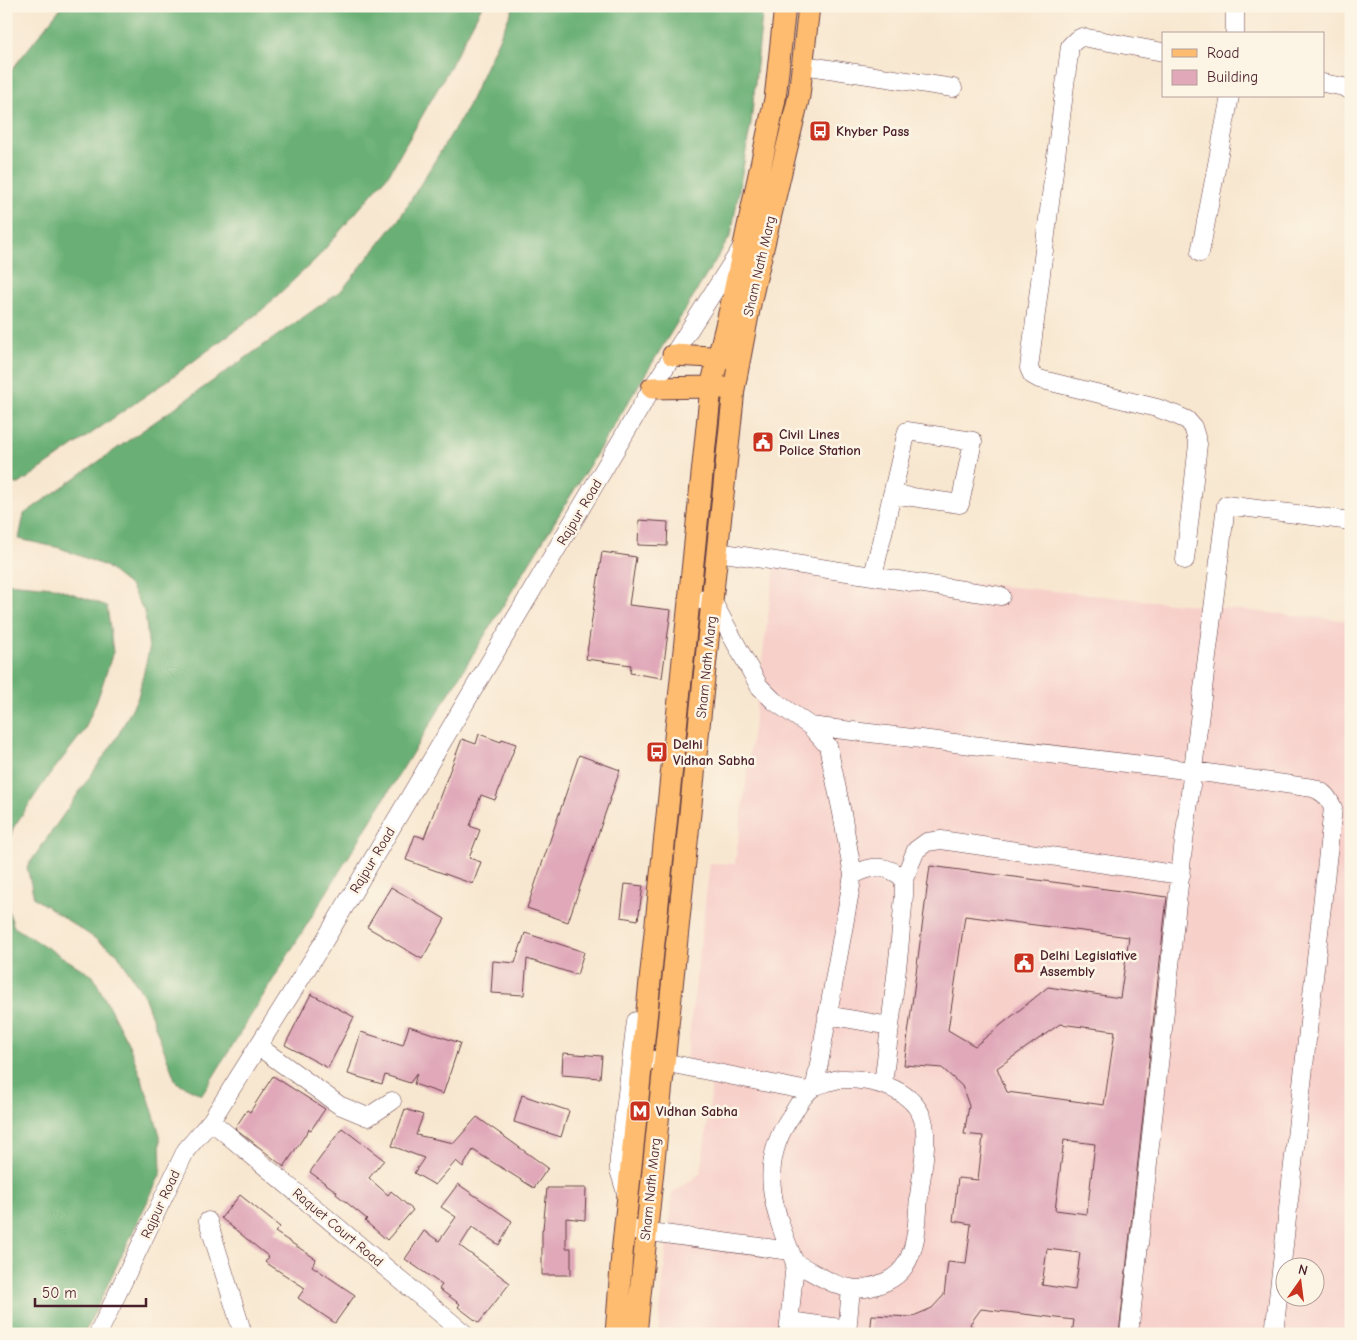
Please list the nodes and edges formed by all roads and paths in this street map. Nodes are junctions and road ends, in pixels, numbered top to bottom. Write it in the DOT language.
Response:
graph roads {
  1 [pos="785,6"];
  2 [pos="809,6"];
  3 [pos="1235,6"];
  4 [pos="1236,32"];
  5 [pos="1162,52"];
  6 [pos="804,65"];
  7 [pos="1324,83"];
  8 [pos="952,88"];
  9 [pos="1351,91"];
  10 [pos="1230,98"];
  11 [pos="744,244"];
  12 [pos="1200,253"];
  13 [pos="674,355"];
  14 [pos="718,358"];
  15 [pos="740,359"];
  16 [pos="711,387"];
  17 [pos="652,388"];
  18 [pos="734,389"];
  19 [pos="892,494"];
  20 [pos="1351,521"];
  21 [pos="718,552"];
  22 [pos="1185,560"];
  23 [pos="873,576"];
  24 [pos="1001,596"];
  25 [pos="689,598"];
  26 [pos="712,602"];
  27 [pos="810,726"];
  28 [pos="1194,771"];
  29 [pos="853,875"];
  30 [pos="1181,875"];
  31 [pos="904,879"];
  32 [pos="658,905"];
  33 [pos="827,1015"];
  34 [pos="890,1026"];
  35 [pos="258,1046"];
  36 [pos="642,1058"];
  37 [pos="664,1061"];
  38 [pos="883,1085"];
  39 [pos="812,1089"];
  40 [pos="392,1101"];
  41 [pos="211,1121"];
  42 [pos="628,1198"];
  43 [pos="208,1222"];
  44 [pos="635,1230"];
  45 [pos="793,1257"];
  46 [pos="851,1288"];
  47 [pos="789,1327"];
  48 [pos="847,1331"];
  49 [pos="98,1334"];
  50 [pos="243,1334"];
  51 [pos="465,1334"];
  52 [pos="616,1334"];
  53 [pos="636,1334"];
  54 [pos="1129,1334"];
  55 [pos="1274,1334"];
  1 -- 11 [label="main road, Sham Nath Marg"];
  2 -- 6 [label="main road, Sham Nath Marg"];
  3 -- 4 [label="street"];
  5 -- 22 [label="street"];
  6 -- 8 [label="street"];
  6 -- 15 [label="main road, Sham Nath Marg"];
  7 -- 9 [label="street"];
  10 -- 12 [label="street"];
  11 -- 13 [label="street, Rajpur Road"];
  11 -- 14 [label="main road, Sham Nath Marg"];
  13 -- 14 [label="main road"];
  13 -- 17 [label="street, Rajpur Road"];
  14 -- 15 [label="main road"];
  14 -- 16 [label="main road, Sham Nath Marg"];
  15 -- 18 [label="main road, Sham Nath Marg"];
  16 -- 17 [label="main road"];
  16 -- 18 [label="main road"];
  16 -- 25 [label="main road, Sham Nath Marg"];
  17 -- 35 [label="street, Rajpur Road"];
  18 -- 21 [label="main road, Sham Nath Marg"];
  19 -- 19 [label="street"];
  19 -- 23 [label="street"];
  20 -- 28 [label="street"];
  21 -- 23 [label="street"];
  21 -- 26 [label="main road, Sham Nath Marg"];
  23 -- 24 [label="street"];
  25 -- 26 [label="street"];
  25 -- 32 [label="main road, Sham Nath Marg"];
  26 -- 27 [label="street"];
  26 -- 37 [label="main road, Sham Nath Marg"];
  27 -- 28 [label="street"];
  27 -- 29 [label="street"];
  28 -- 30 [label="street"];
  28 -- 55 [label="street"];
  29 -- 31 [label="street"];
  29 -- 33 [label="street"];
  30 -- 31 [label="street"];
  30 -- 54 [label="street"];
  31 -- 34 [label="street"];
  32 -- 36 [label="main road, Sham Nath Marg"];
  32 -- 42 [label="street"];
  33 -- 34 [label="street"];
  33 -- 39 [label="street"];
  34 -- 38 [label="street"];
  35 -- 40 [label="street"];
  35 -- 41 [label="street, Rajpur Road"];
  36 -- 37 [label="street"];
  36 -- 42 [label="main road, Sham Nath Marg"];
  37 -- 39 [label="street"];
  37 -- 44 [label="main road, Sham Nath Marg"];
  38 -- 39 [label="street"];
  38 -- 46 [label="street"];
  39 -- 45 [label="street"];
  41 -- 49 [label="street, Rajpur Road"];
  41 -- 51 [label="street, Raquet Court Road"];
  42 -- 44 [label="main road, Sham Nath Marg"];
  43 -- 50 [label="street"];
  44 -- 45 [label="street"];
  44 -- 52 [label="main road, Sham Nath Marg"];
  44 -- 53 [label="main road, Sham Nath Marg"];
  45 -- 46 [label="street"];
  45 -- 47 [label="street"];
  46 -- 48 [label="street"];
  47 -- 48 [label="street"];
}
